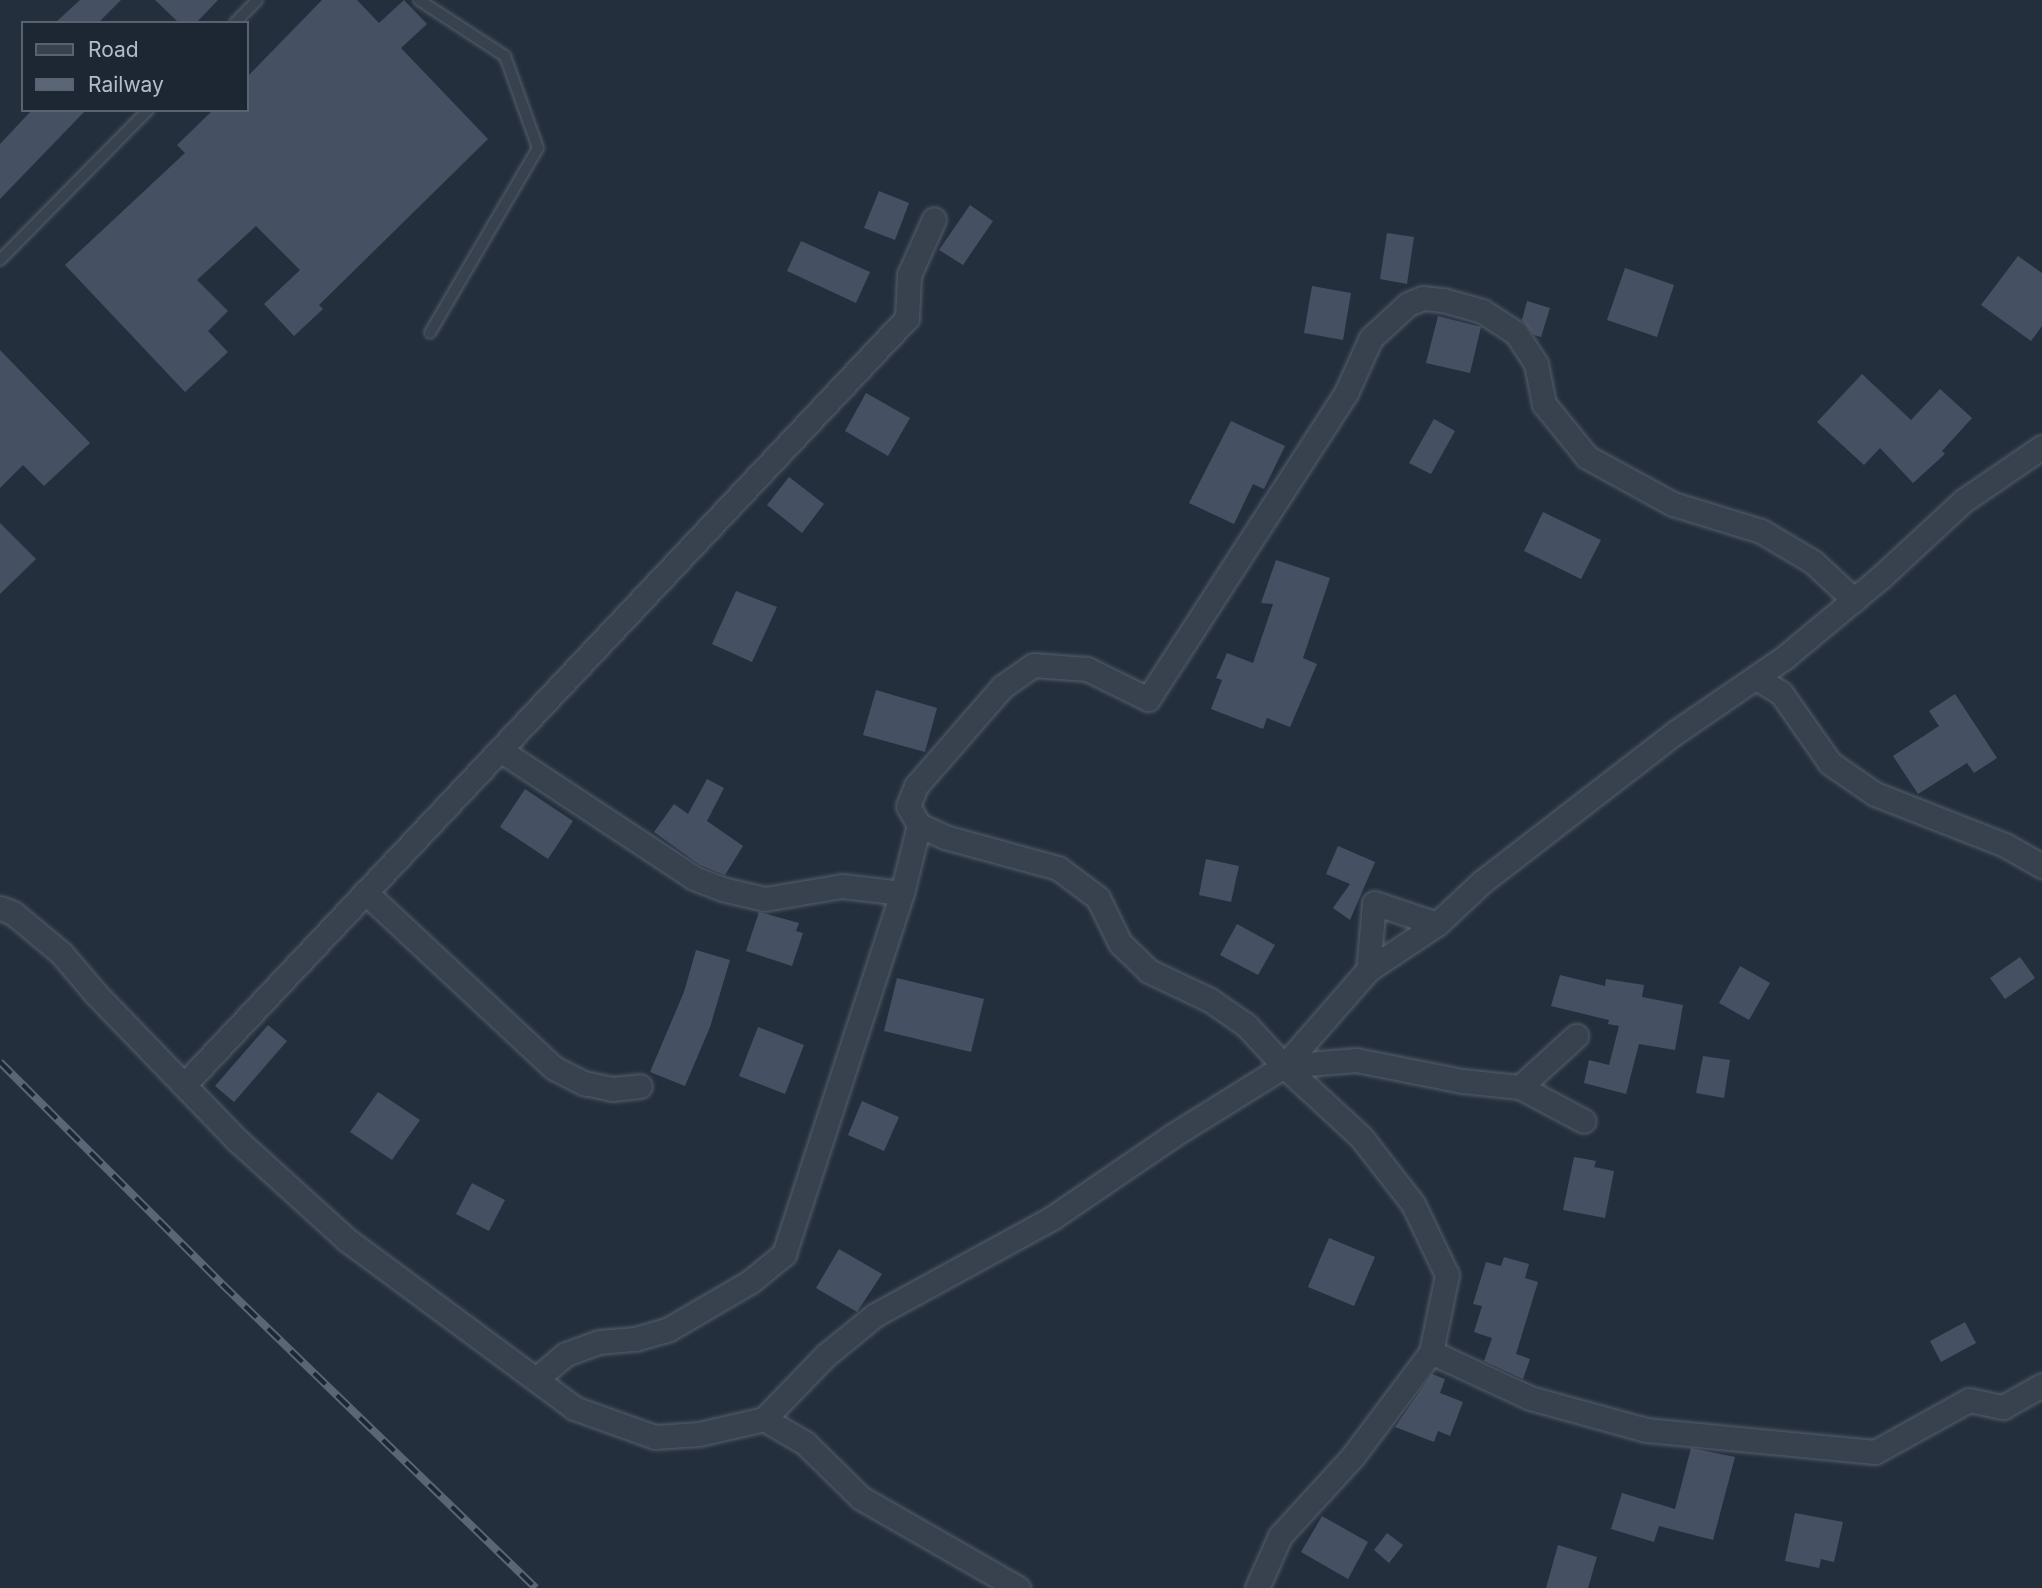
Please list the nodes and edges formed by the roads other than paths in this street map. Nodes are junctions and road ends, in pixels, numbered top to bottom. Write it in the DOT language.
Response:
graph roads {
  1 [pos="257,0"];
  2 [pos="419,0"];
  3 [pos="237,21"];
  4 [pos="146,112"];
  5 [pos="934,219"];
  6 [pos="0,260"];
  7 [pos="430,333"];
  8 [pos="2042,447"];
  9 [pos="1854,600"];
  10 [pos="1756,678"];
  11 [pos="499,750"];
  12 [pos="919,825"];
  13 [pos="2042,866"];
  14 [pos="365,892"];
  15 [pos="902,893"];
  16 [pos="0,908"];
  17 [pos="1437,924"];
  18 [pos="1368,970"];
  19 [pos="1576,1036"];
  20 [pos="1284,1066"];
  21 [pos="184,1085"];
  22 [pos="640,1086"];
  23 [pos="1520,1087"];
  24 [pos="1584,1121"];
  25 [pos="1431,1352"];
  26 [pos="536,1379"];
  27 [pos="2042,1385"];
  28 [pos="764,1419"];
  29 [pos="1018,1588"];
  30 [pos="1257,1588"];
  1 -- 3 [label="lane"];
  2 -- 7 [label="lane"];
  4 -- 6 [label="lane"];
  5 -- 11 [label="street"];
  8 -- 9 [label="street"];
  9 -- 10 [label="street"];
  9 -- 12 [label="street"];
  10 -- 13 [label="street"];
  10 -- 17 [label="street"];
  11 -- 14 [label="street"];
  11 -- 15 [label="street"];
  12 -- 15 [label="street"];
  12 -- 20 [label="street"];
  14 -- 21 [label="street"];
  14 -- 22 [label="street"];
  15 -- 26 [label="street"];
  16 -- 21 [label="street"];
  17 -- 18 [label="street"];
  17 -- 18 [label="street"];
  18 -- 20 [label="street"];
  19 -- 23 [label="street"];
  20 -- 23 [label="street"];
  20 -- 25 [label="street"];
  20 -- 28 [label="street"];
  21 -- 26 [label="street"];
  23 -- 24 [label="street"];
  25 -- 27 [label="street"];
  25 -- 30 [label="street"];
  26 -- 28 [label="street"];
  28 -- 29 [label="street"];
}
